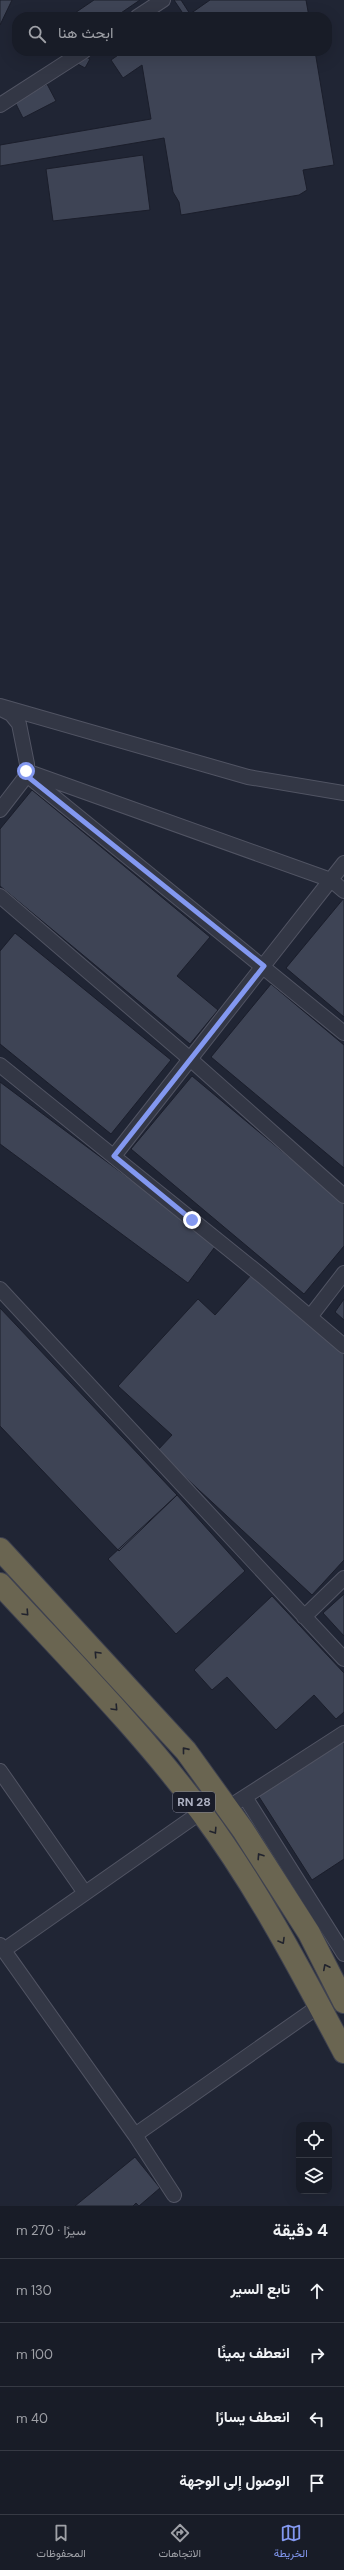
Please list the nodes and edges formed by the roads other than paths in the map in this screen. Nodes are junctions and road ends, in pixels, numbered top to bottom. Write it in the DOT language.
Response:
graph roads {
  1 [pos="163,0"];
  2 [pos="145,12"];
  3 [pos="76,56"];
  4 [pos="0,105"];
  5 [pos="0,707"];
  6 [pos="26,773"];
  7 [pos="344,793"];
  8 [pos="0,810"];
  9 [pos="344,863"];
  10 [pos="331,880"];
  11 [pos="344,891"];
  12 [pos="0,896"];
  13 [pos="264,966"];
  14 [pos="344,1033"];
  15 [pos="190,1059"];
  16 [pos="0,1065"];
  17 [pos="114,1156"];
  18 [pos="344,1196"];
  19 [pos="344,1273"];
  20 [pos="0,1289"];
  21 [pos="310,1317"];
  22 [pos="344,1346"];
  23 [pos="0,1549"];
  24 [pos="344,1578"];
  25 [pos="0,1584"];
  26 [pos="304,1617"];
  27 [pos="344,1659"];
  28 [pos="344,1733"];
  29 [pos="0,1771"];
  30 [pos="245,1797"];
  31 [pos="226,1809"];
  32 [pos="201,1812"];
  33 [pos="85,1893"];
  34 [pos="2,1947"];
  35 [pos="344,1954"];
  36 [pos="344,2002"];
  37 [pos="319,2006"];
  38 [pos="344,2052"];
  39 [pos="135,2135"];
  40 [pos="174,2195"];
  1 -- 2 [label="street"];
  3 -- 4 [label="street"];
  5 -- 6 [label="street"];
  5 -- 7 [label="street"];
  6 -- 8 [label="street"];
  6 -- 10 [label="street"];
  6 -- 13 [label="street"];
  9 -- 10 [label="street"];
  10 -- 11 [label="street"];
  10 -- 13 [label="street"];
  12 -- 15 [label="street"];
  13 -- 14 [label="street"];
  13 -- 15 [label="street"];
  15 -- 17 [label="street"];
  15 -- 18 [label="street"];
  16 -- 17 [label="street"];
  17 -- 21 [label="street"];
  19 -- 21 [label="street"];
  20 -- 26 [label="street"];
  21 -- 22 [label="street"];
  31 -- 23 [label="highway, RN 28, one-way"];
  24 -- 26 [label="street"];
  25 -- 32 [label="highway, RN 28, one-way"];
  26 -- 27 [label="street"];
  28 -- 30 [label="street"];
  29 -- 33 [label="street"];
  30 -- 31 [label="street"];
  30 -- 35 [label="street"];
  36 -- 31 [label="highway, RN 28, one-way"];
  32 -- 33 [label="street"];
  32 -- 37 [label="highway, RN 28, one-way"];
  33 -- 34 [label="street"];
  34 -- 39 [label="street"];
  37 -- 38 [label="highway, RN 28"];
  37 -- 39 [label="street"];
  39 -- 40 [label="street"];
}
